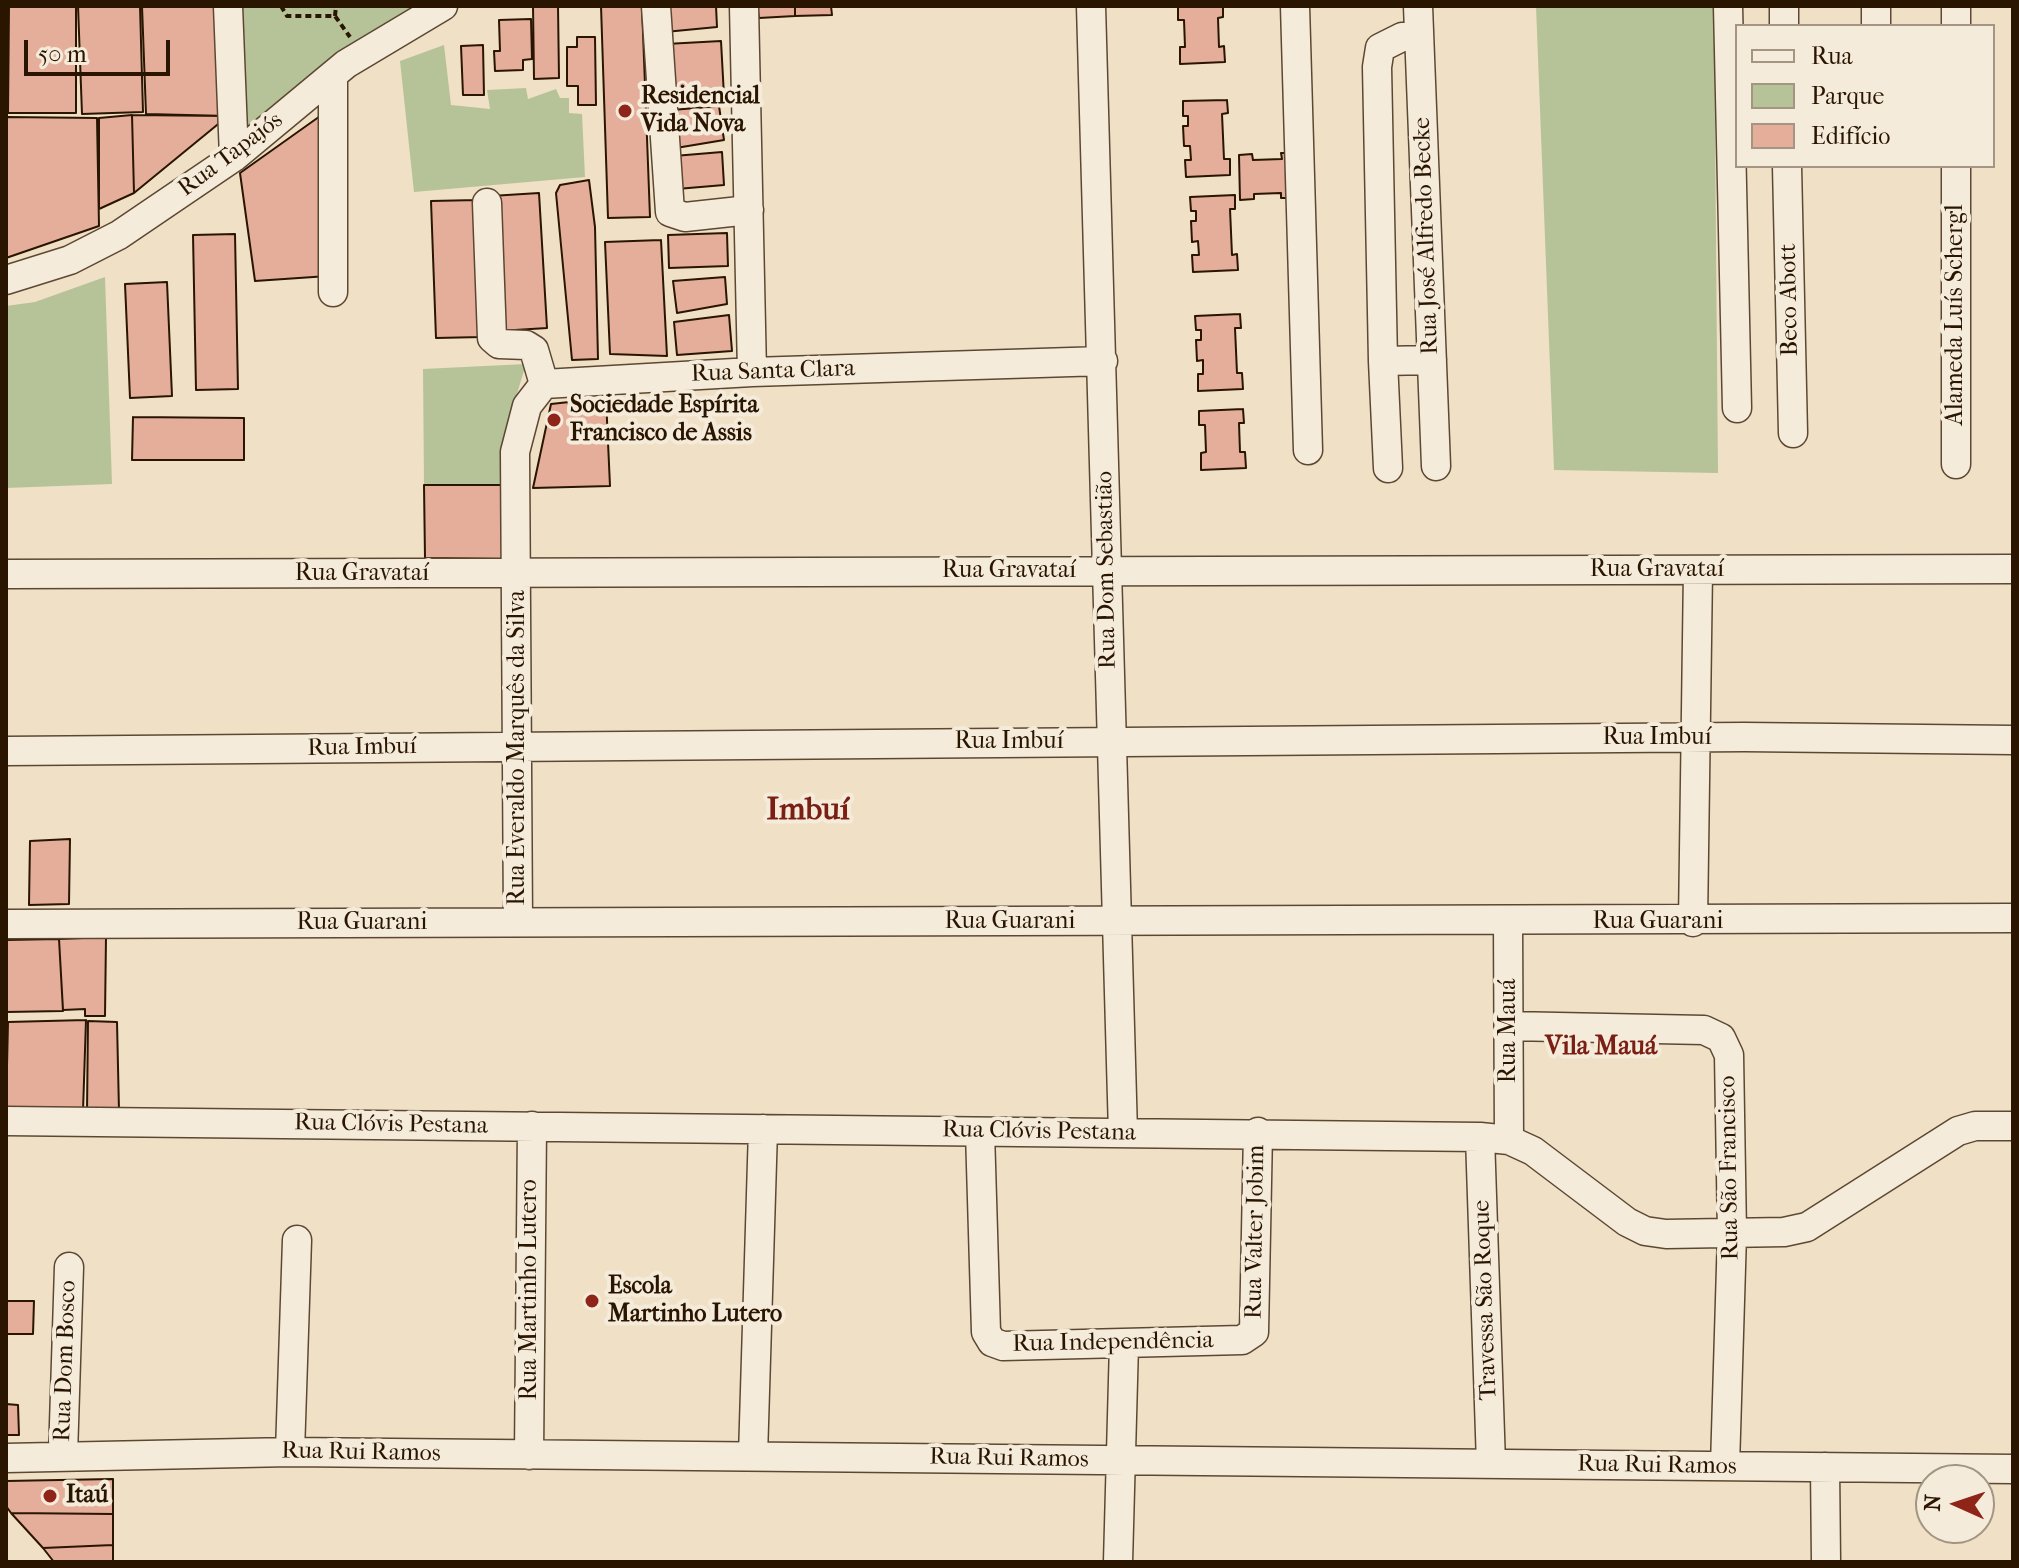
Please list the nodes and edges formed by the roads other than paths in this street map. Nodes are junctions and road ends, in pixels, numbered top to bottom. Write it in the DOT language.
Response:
graph roads {
  1 [pos="228,6"];
  2 [pos="443,6"];
  3 [pos="656,6"];
  4 [pos="744,6"];
  5 [pos="1091,6"];
  6 [pos="1295,6"];
  7 [pos="1418,6"];
  8 [pos="1728,6"];
  9 [pos="1419,36"];
  10 [pos="333,75"];
  11 [pos="234,157"];
  12 [pos="1787,168"];
  13 [pos="1956,168"];
  14 [pos="487,203"];
  15 [pos="749,210"];
  16 [pos="6,280"];
  17 [pos="333,292"];
  18 [pos="1432,360"];
  19 [pos="1103,361"];
  20 [pos="1383,361"];
  21 [pos="752,372"];
  22 [pos="544,384"];
  23 [pos="1737,408"];
  24 [pos="1793,433"];
  25 [pos="1308,450"];
  26 [pos="1956,464"];
  27 [pos="1436,466"];
  28 [pos="1388,468"];
  29 [pos="2013,569"];
  30 [pos="1698,570"];
  31 [pos="1106,571"];
  32 [pos="518,573"];
  33 [pos="6,574"];
  34 [pos="1695,737"];
  35 [pos="2013,740"];
  36 [pos="1111,742"];
  37 [pos="518,746"];
  38 [pos="6,751"];
  39 [pos="2013,918"];
  40 [pos="518,922"];
  41 [pos="1117,922"];
  42 [pos="1508,922"];
  43 [pos="1693,922"];
  44 [pos="6,924"];
  45 [pos="1509,1026"];
  46 [pos="6,1121"];
  47 [pos="532,1126"];
  48 [pos="2013,1126"];
  49 [pos="763,1129"];
  50 [pos="980,1132"];
  51 [pos="1258,1132"];
  52 [pos="1123,1133"];
  53 [pos="1480,1137"];
  54 [pos="1509,1140"];
  55 [pos="1732,1234"];
  56 [pos="297,1240"];
  57 [pos="69,1267"];
  58 [pos="1254,1332"];
  59 [pos="1124,1344"];
  60 [pos="290,1452"];
  61 [pos="63,1455"];
  62 [pos="529,1455"];
  63 [pos="753,1456"];
  64 [pos="6,1458"];
  65 [pos="1121,1460"];
  66 [pos="1491,1464"];
  67 [pos="1725,1466"];
  68 [pos="1825,1467"];
  69 [pos="2013,1469"];
  70 [pos="1118,1562"];
  71 [pos="1826,1562"];
  1 -- 11 [label="street"];
  2 -- 10 [label="street, Rua Tapajós"];
  3 -- 15 [label="street"];
  4 -- 15 [label="street"];
  5 -- 19 [label="street, Rua Dom Sebastião"];
  6 -- 25 [label="street"];
  7 -- 9 [label="street, Rua José Alfredo Becke"];
  8 -- 23 [label="street"];
  9 -- 18 [label="street, Rua José Alfredo Becke"];
  9 -- 20 [label="street"];
  10 -- 11 [label="street, Rua Tapajós"];
  10 -- 17 [label="street"];
  11 -- 16 [label="street, Rua Tapajós"];
  12 -- 24 [label="street, Beco Abott"];
  13 -- 26 [label="street, Alameda Luís Schergl"];
  14 -- 22 [label="street"];
  15 -- 21 [label="street"];
  18 -- 20 [label="street"];
  18 -- 27 [label="street, Rua José Alfredo Becke"];
  19 -- 21 [label="street, Rua Santa Clara"];
  19 -- 31 [label="street, Rua Dom Sebastião"];
  20 -- 28 [label="street"];
  21 -- 22 [label="street, Rua Santa Clara"];
  22 -- 32 [label="street"];
  29 -- 30 [label="street, Rua Gravataí"];
  30 -- 31 [label="street, Rua Gravataí"];
  30 -- 34 [label="street"];
  31 -- 32 [label="street, Rua Gravataí"];
  31 -- 36 [label="street, Rua Dom Sebastião"];
  32 -- 33 [label="street, Rua Gravataí"];
  32 -- 37 [label="street, Rua Everaldo Marquês da Silva"];
  34 -- 35 [label="street, Rua Imbuí"];
  34 -- 36 [label="street, Rua Imbuí"];
  34 -- 43 [label="street"];
  36 -- 37 [label="street, Rua Imbuí"];
  36 -- 41 [label="street, Rua Dom Sebastião"];
  37 -- 38 [label="street, Rua Imbuí"];
  37 -- 40 [label="street, Rua Everaldo Marquês da Silva"];
  39 -- 43 [label="street, Rua Guarani"];
  40 -- 41 [label="street, Rua Guarani"];
  40 -- 44 [label="street, Rua Guarani"];
  41 -- 42 [label="street, Rua Guarani"];
  41 -- 52 [label="street, Rua Dom Sebastião"];
  42 -- 43 [label="street, Rua Guarani"];
  42 -- 45 [label="street, Rua Mauá"];
  45 -- 54 [label="street, Rua Mauá"];
  45 -- 55 [label="street, Rua São Francisco"];
  46 -- 47 [label="street, Rua Clóvis Pestana"];
  47 -- 49 [label="street, Rua Clóvis Pestana"];
  47 -- 62 [label="street, Rua Martinho Lutero"];
  48 -- 55 [label="street, Rua Clóvis Pestana"];
  49 -- 50 [label="street, Rua Clóvis Pestana"];
  49 -- 63 [label="street"];
  50 -- 52 [label="street, Rua Clóvis Pestana"];
  50 -- 59 [label="street, Rua Independência"];
  51 -- 52 [label="street, Rua Clóvis Pestana"];
  51 -- 53 [label="street, Rua Clóvis Pestana"];
  51 -- 58 [label="street, Rua Valter Jobim"];
  53 -- 54 [label="street, Rua Clóvis Pestana"];
  53 -- 66 [label="street, Travessa São Roque"];
  54 -- 55 [label="street, Rua Clóvis Pestana"];
  55 -- 67 [label="street, Rua São Francisco"];
  56 -- 60 [label="street"];
  57 -- 61 [label="street, Rua Dom Bosco"];
  58 -- 59 [label="street, Rua Independência"];
  59 -- 65 [label="street"];
  60 -- 61 [label="street, Rua Rui Ramos"];
  60 -- 62 [label="street, Rua Rui Ramos"];
  61 -- 64 [label="street, Rua Rui Ramos"];
  62 -- 63 [label="street, Rua Rui Ramos"];
  63 -- 65 [label="street, Rua Rui Ramos"];
  65 -- 66 [label="street, Rua Rui Ramos"];
  65 -- 70 [label="street"];
  66 -- 67 [label="street, Rua Rui Ramos"];
  67 -- 68 [label="street, Rua Rui Ramos"];
  68 -- 69 [label="street, Rua Rui Ramos"];
  68 -- 71 [label="street"];
}
